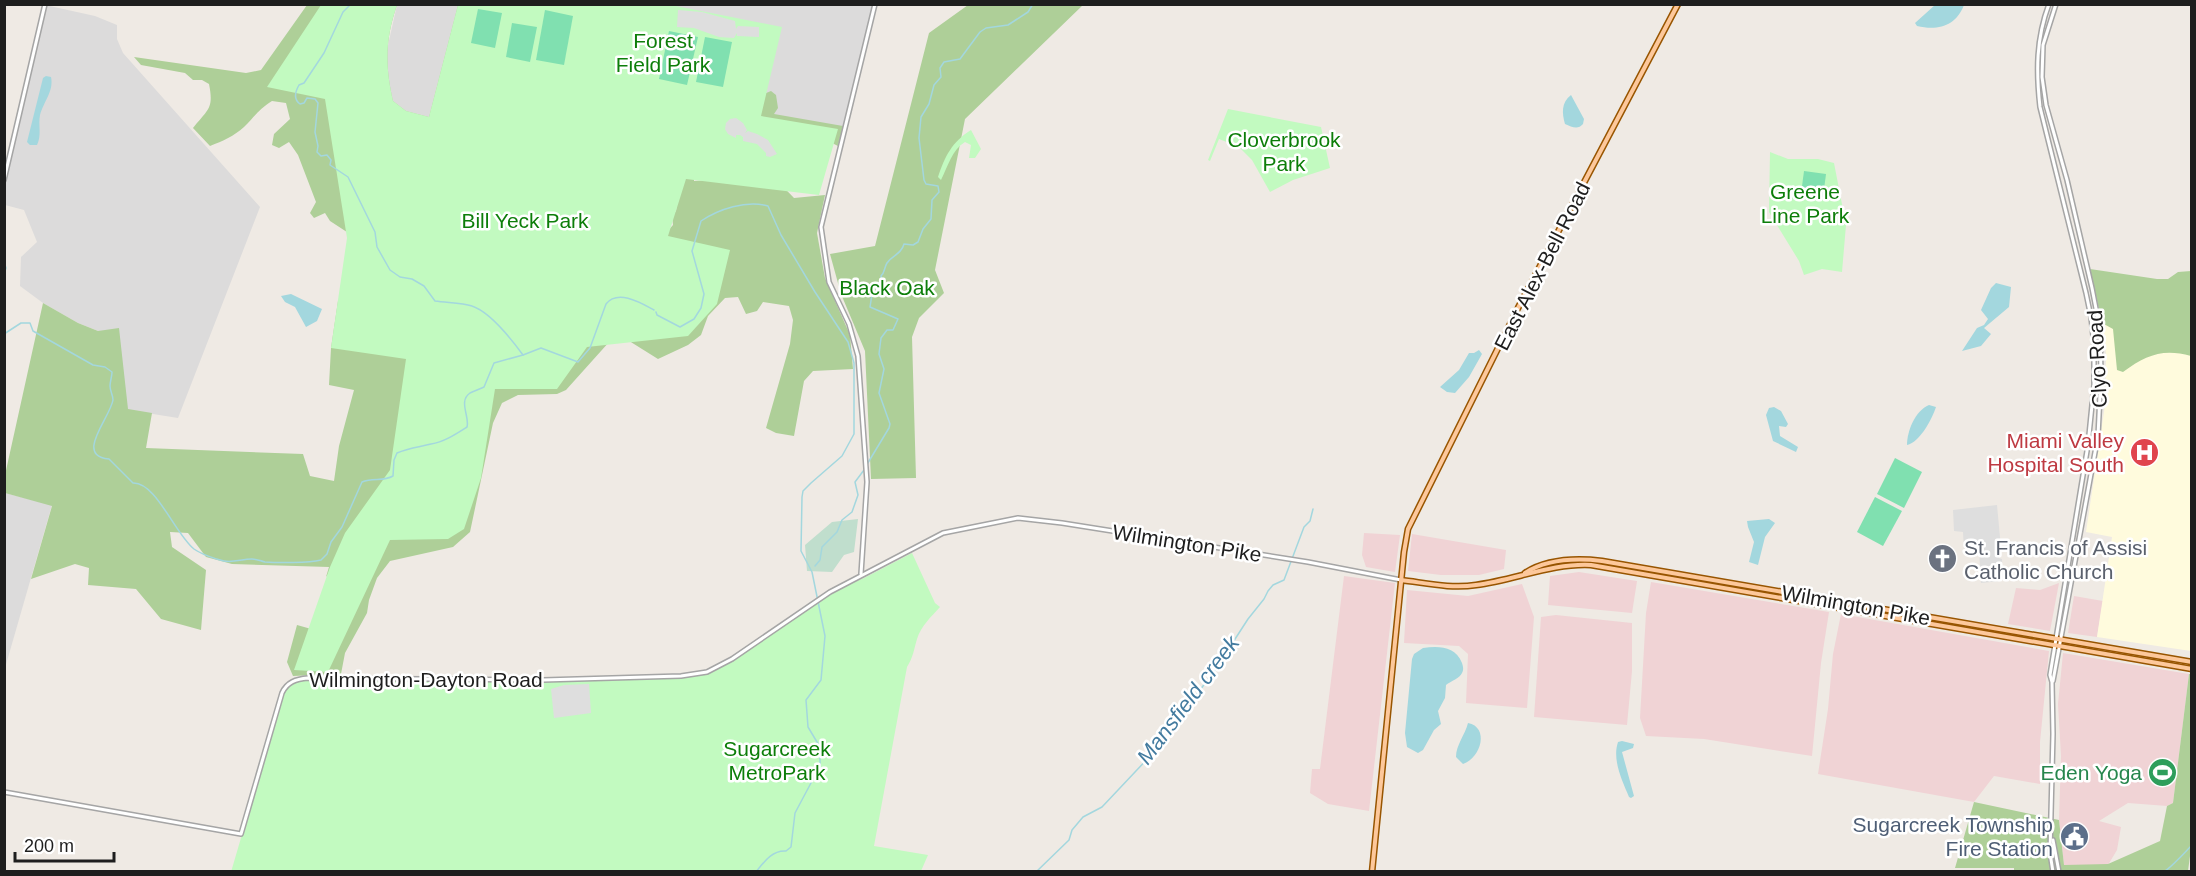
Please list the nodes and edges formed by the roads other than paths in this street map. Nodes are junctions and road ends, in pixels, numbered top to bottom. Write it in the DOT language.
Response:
graph roads {
  1 [pos="45,4"];
  2 [pos="875,4"];
  3 [pos="1678,4"];
  4 [pos="2049,4"];
  5 [pos="2056,4"];
  6 [pos="4,180"];
  7 [pos="861,574"];
  8 [pos="1522,575"];
  9 [pos="1401,580"];
  10 [pos="2058,640"];
  11 [pos="2057,646"];
  12 [pos="2192,662"];
  13 [pos="2192,669"];
  14 [pos="4,792"];
  15 [pos="2052,846"];
  16 [pos="1372,872"];
  17 [pos="2053,872"];
  18 [pos="2059,872"];
  1 -- 6 [label="street"];
  2 -- 7 [label="street"];
  3 -- 9 [label="main road, East Alex-Bell Road"];
  4 -- 10 [label="street, Clyo Road"];
  5 -- 10 [label="street, Clyo Road"];
  7 -- 9 [label="street, Wilmington Pike"];
  7 -- 14 [label="street, Wilmington-Dayton Road"];
  8 -- 9 [label="main road, Wilmington Pike"];
  8 -- 10 [label="main road, Wilmington Pike"];
  8 -- 11 [label="main road, Wilmington Pike"];
  9 -- 16 [label="main road, East Alex-Bell Road"];
  10 -- 11 [label="street, Clyo Road"];
  10 -- 12 [label="main road, Wilmington Pike"];
  11 -- 13 [label="main road, Wilmington Pike"];
  11 -- 15 [label="street, Clyo Road"];
  15 -- 17 [label="street, Clyo Road"];
  15 -- 18 [label="street, Clyo Road"];
}
